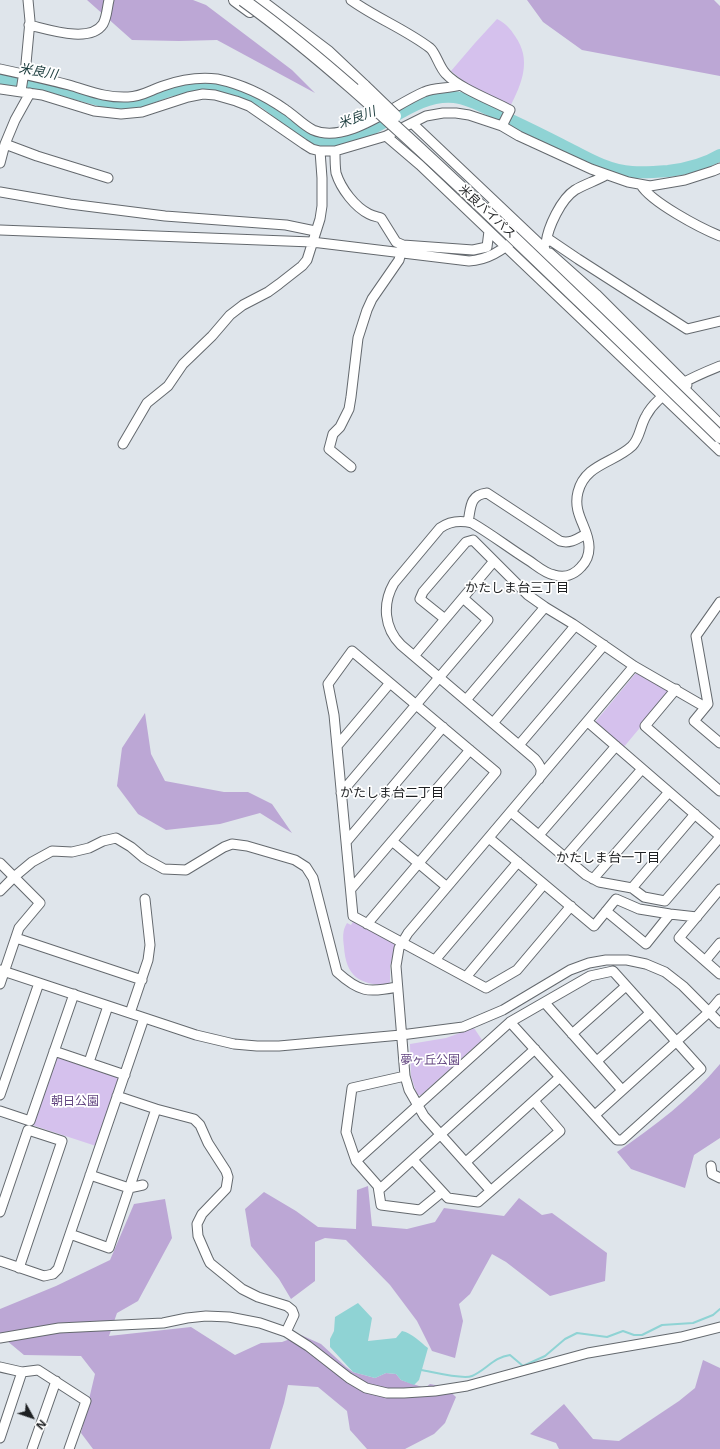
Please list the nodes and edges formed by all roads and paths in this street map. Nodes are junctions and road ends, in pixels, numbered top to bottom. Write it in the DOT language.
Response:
graph roads {
  1 [pos="28,0"];
  2 [pos="109,0"];
  3 [pos="235,0"];
  4 [pos="243,0"];
  5 [pos="250,0"];
  6 [pos="260,0"];
  7 [pos="352,0"];
  8 [pos="29,25"];
  9 [pos="0,69"];
  10 [pos="24,76"];
  11 [pos="460,85"];
  12 [pos="0,89"];
  13 [pos="24,91"];
  14 [pos="412,123"];
  15 [pos="503,125"];
  16 [pos="386,136"];
  17 [pos="5,144"];
  18 [pos="320,151"];
  19 [pos="335,151"];
  20 [pos="0,163"];
  21 [pos="720,168"];
  22 [pos="606,175"];
  23 [pos="108,178"];
  24 [pos="641,185"];
  25 [pos="0,192"];
  26 [pos="488,212"];
  27 [pos="0,230"];
  28 [pos="315,231"];
  29 [pos="489,231"];
  30 [pos="720,236"];
  31 [pos="546,238"];
  32 [pos="512,241"];
  33 [pos="312,242"];
  34 [pos="402,248"];
  35 [pos="547,254"];
  36 [pos="720,321"];
  37 [pos="720,366"];
  38 [pos="681,384"];
  39 [pos="666,395"];
  40 [pos="720,418"];
  41 [pos="720,426"];
  42 [pos="720,431"];
  43 [pos="720,437"];
  44 [pos="123,444"];
  45 [pos="720,444"];
  46 [pos="720,451"];
  47 [pos="351,467"];
  48 [pos="468,522"];
  49 [pos="586,534"];
  50 [pos="494,561"];
  51 [pos="463,598"];
  52 [pos="720,602"];
  53 [pos="545,607"];
  54 [pos="445,619"];
  55 [pos="575,626"];
  56 [pos="604,645"];
  57 [pos="414,656"];
  58 [pos="634,666"];
  59 [pos="440,678"];
  60 [pos="390,683"];
  61 [pos="676,689"];
  62 [pos="466,700"];
  63 [pos="416,705"];
  64 [pos="705,707"];
  65 [pos="588,722"];
  66 [pos="493,723"];
  67 [pos="443,728"];
  68 [pos="720,743"];
  69 [pos="519,745"];
  70 [pos="337,746"];
  71 [pos="616,746"];
  72 [pos="470,750"];
  73 [pos="642,769"];
  74 [pos="539,779"];
  75 [pos="718,784"];
  76 [pos="669,792"];
  77 [pos="341,793"];
  78 [pos="511,812"];
  79 [pos="695,814"];
  80 [pos="539,835"];
  81 [pos="720,836"];
  82 [pos="489,838"];
  83 [pos="392,841"];
  84 [pos="346,842"];
  85 [pos="565,857"];
  86 [pos="518,862"];
  87 [pos="0,863"];
  88 [pos="418,863"];
  89 [pos="14,876"];
  90 [pos="593,880"];
  91 [pos="544,884"];
  92 [pos="447,887"];
  93 [pos="632,888"];
  94 [pos="720,889"];
  95 [pos="350,890"];
  96 [pos="0,892"];
  97 [pos="145,899"];
  98 [pos="571,906"];
  99 [pos="606,911"];
  100 [pos="670,914"];
  101 [pos="697,917"];
  102 [pos="367,924"];
  103 [pos="16,938"];
  104 [pos="402,943"];
  105 [pos="720,943"];
  106 [pos="435,960"];
  107 [pos="705,961"];
  108 [pos="2,970"];
  109 [pos="720,974"];
  110 [pos="466,977"];
  111 [pos="142,980"];
  112 [pos="39,983"];
  113 [pos="0,984"];
  114 [pos="626,986"];
  115 [pos="397,987"];
  116 [pos="74,994"];
  117 [pos="720,999"];
  118 [pos="545,1002"];
  119 [pos="108,1006"];
  120 [pos="709,1012"];
  121 [pos="130,1013"];
  122 [pos="650,1013"];
  123 [pos="144,1018"];
  124 [pos="510,1022"];
  125 [pos="720,1023"];
  126 [pos="572,1034"];
  127 [pos="401,1035"];
  128 [pos="676,1041"];
  129 [pos="535,1049"];
  130 [pos="54,1051"];
  131 [pos="597,1061"];
  132 [pos="88,1062"];
  133 [pos="125,1075"];
  134 [pos="405,1076"];
  135 [pos="560,1077"];
  136 [pos="622,1090"];
  137 [pos="0,1095"];
  138 [pos="117,1096"];
  139 [pos="534,1101"];
  140 [pos="417,1106"];
  141 [pos="156,1109"];
  142 [pos="0,1111"];
  143 [pos="594,1115"];
  144 [pos="440,1134"];
  145 [pos="412,1160"];
  146 [pos="356,1161"];
  147 [pos="466,1162"];
  148 [pos="711,1166"];
  149 [pos="90,1175"];
  150 [pos="720,1178"];
  151 [pos="143,1185"];
  152 [pos="129,1188"];
  153 [pos="379,1190"];
  154 [pos="491,1191"];
  155 [pos="442,1192"];
  156 [pos="0,1212"];
  157 [pos="70,1234"];
  158 [pos="0,1261"];
  159 [pos="19,1268"];
  160 [pos="720,1327"];
  161 [pos="286,1332"];
  162 [pos="0,1338"];
  163 [pos="0,1367"];
  164 [pos="22,1372"];
  165 [pos="56,1381"];
  166 [pos="0,1438"];
  167 [pos="32,1449"];
  168 [pos="69,1449"];
  1 -- 8 [label="street"];
  2 -- 8 [label="street"];
  3 -- 26 [label="main road"];
  4 -- 43 [label="main road, 米良バイパス, bridge"];
  5 -- 42 [label="main road, 米良バイパス"];
  6 -- 26 [label="main road, bridge"];
  7 -- 11 [label="street"];
  8 -- 10 [label="street"];
  9 -- 10 [label="street"];
  10 -- 11 [label="street"];
  10 -- 13 [label="street"];
  11 -- 15 [label="street"];
  12 -- 13 [label="street"];
  13 -- 17 [label="street"];
  13 -- 18 [label="street"];
  14 -- 15 [label="street"];
  14 -- 16 [label="street"];
  14 -- 35 [label="street"];
  15 -- 22 [label="street"];
  16 -- 19 [label="street"];
  16 -- 29 [label="street"];
  17 -- 20 [label="street"];
  17 -- 23 [label="street"];
  18 -- 19 [label="street"];
  18 -- 28 [label="street"];
  19 -- 34 [label="street"];
  21 -- 24 [label="street"];
  22 -- 24 [label="street"];
  22 -- 31 [label="street"];
  24 -- 30 [label="street"];
  25 -- 28 [label="street"];
  26 -- 32 [label="main road"];
  27 -- 33 [label="street"];
  28 -- 33 [label="street"];
  29 -- 32 [label="street"];
  29 -- 34 [label="street"];
  31 -- 35 [label="street"];
  31 -- 36 [label="street"];
  32 -- 34 [label="street"];
  32 -- 35 [label="main road"];
  32 -- 39 [label="main road"];
  33 -- 34 [label="street"];
  33 -- 44 [label="street"];
  34 -- 47 [label="street"];
  35 -- 38 [label="main road"];
  37 -- 38 [label="street"];
  38 -- 39 [label="street"];
  38 -- 40 [label="street"];
  38 -- 41 [label="main road"];
  39 -- 45 [label="main road"];
  39 -- 46 [label="street"];
  39 -- 49 [label="street"];
  48 -- 49 [label="street"];
  48 -- 49 [label="street"];
  48 -- 57 [label="street"];
  50 -- 51 [label="street"];
  50 -- 53 [label="street"];
  50 -- 54 [label="street"];
  51 -- 54 [label="street"];
  51 -- 59 [label="street"];
  52 -- 64 [label="street"];
  53 -- 55 [label="street"];
  53 -- 62 [label="street"];
  54 -- 57 [label="street"];
  55 -- 56 [label="street"];
  55 -- 66 [label="street"];
  56 -- 58 [label="street"];
  56 -- 69 [label="street"];
  57 -- 59 [label="street"];
  58 -- 61 [label="street"];
  58 -- 65 [label="street"];
  59 -- 62 [label="street"];
  59 -- 63 [label="street"];
  60 -- 63 [label="street"];
  60 -- 70 [label="street"];
  60 -- 70 [label="street"];
  61 -- 64 [label="street"];
  61 -- 75 [label="street"];
  62 -- 66 [label="street"];
  63 -- 67 [label="street"];
  63 -- 77 [label="street"];
  64 -- 68 [label="street"];
  65 -- 71 [label="street"];
  65 -- 74 [label="street"];
  66 -- 69 [label="street"];
  67 -- 72 [label="street"];
  67 -- 84 [label="street"];
  69 -- 74 [label="street"];
  70 -- 77 [label="street"];
  71 -- 73 [label="street"];
  71 -- 80 [label="street"];
  72 -- 83 [label="street"];
  72 -- 88 [label="street"];
  73 -- 76 [label="street"];
  73 -- 85 [label="street"];
  74 -- 78 [label="street"];
  76 -- 79 [label="street"];
  76 -- 90 [label="street"];
  77 -- 84 [label="street"];
  78 -- 80 [label="street"];
  78 -- 82 [label="street"];
  79 -- 81 [label="street"];
  79 -- 93 [label="street"];
  80 -- 85 [label="street"];
  81 -- 93 [label="street"];
  82 -- 86 [label="street"];
  82 -- 92 [label="street"];
  83 -- 88 [label="street"];
  83 -- 95 [label="street"];
  84 -- 95 [label="street"];
  85 -- 90 [label="street"];
  86 -- 91 [label="street"];
  86 -- 106 [label="street"];
  87 -- 89 [label="street"];
  88 -- 92 [label="street"];
  88 -- 102 [label="street"];
  89 -- 96 [label="street"];
  89 -- 103 [label="street"];
  89 -- 115 [label="street"];
  90 -- 93 [label="street"];
  91 -- 98 [label="street"];
  91 -- 110 [label="street"];
  92 -- 104 [label="street"];
  94 -- 101 [label="street"];
  95 -- 102 [label="street"];
  97 -- 111 [label="street"];
  98 -- 99 [label="street"];
  98 -- 110 [label="street"];
  99 -- 100 [label="street"];
  99 -- 100 [label="street"];
  100 -- 101 [label="street"];
  101 -- 107 [label="street"];
  102 -- 104 [label="street"];
  103 -- 108 [label="street"];
  103 -- 111 [label="street"];
  104 -- 106 [label="street"];
  104 -- 115 [label="street"];
  105 -- 107 [label="street"];
  106 -- 110 [label="street"];
  107 -- 109 [label="street"];
  108 -- 112 [label="street"];
  108 -- 113 [label="street"];
  111 -- 121 [label="street"];
  112 -- 116 [label="street"];
  112 -- 137 [label="street"];
  114 -- 118 [label="street"];
  114 -- 122 [label="street"];
  114 -- 126 [label="street"];
  115 -- 127 [label="street"];
  116 -- 119 [label="street"];
  116 -- 130 [label="street"];
  117 -- 120 [label="street"];
  118 -- 124 [label="street"];
  118 -- 126 [label="street"];
  119 -- 121 [label="street"];
  119 -- 132 [label="street"];
  120 -- 125 [label="street"];
  120 -- 127 [label="street"];
  120 -- 128 [label="street"];
  121 -- 123 [label="street"];
  122 -- 128 [label="street"];
  122 -- 131 [label="street"];
  123 -- 127 [label="street"];
  123 -- 133 [label="street"];
  124 -- 129 [label="street"];
  124 -- 140 [label="street"];
  126 -- 131 [label="street"];
  127 -- 134 [label="street"];
  128 -- 136 [label="street"];
  128 -- 143 [label="street"];
  129 -- 135 [label="street"];
  129 -- 144 [label="street"];
  130 -- 132 [label="street"];
  130 -- 142 [label="street"];
  131 -- 136 [label="street"];
  132 -- 133 [label="street"];
  133 -- 138 [label="street"];
  134 -- 140 [label="street"];
  134 -- 146 [label="street"];
  135 -- 139 [label="street"];
  135 -- 143 [label="street"];
  136 -- 143 [label="street"];
  138 -- 141 [label="street"];
  138 -- 149 [label="street"];
  139 -- 147 [label="street"];
  139 -- 154 [label="street"];
  140 -- 144 [label="street"];
  140 -- 146 [label="street"];
  141 -- 152 [label="street"];
  141 -- 161 [label="street"];
  144 -- 145 [label="street"];
  144 -- 147 [label="street"];
  145 -- 153 [label="street"];
  145 -- 155 [label="street"];
  146 -- 153 [label="street"];
  147 -- 154 [label="street"];
  148 -- 150 [label="street"];
  149 -- 152 [label="street"];
  149 -- 157 [label="street"];
  151 -- 152 [label="street"];
  152 -- 157 [label="street"];
  153 -- 155 [label="street"];
  154 -- 155 [label="street"];
  156 -- 159 [label="street"];
  157 -- 159 [label="street"];
  158 -- 159 [label="street"];
  160 -- 161 [label="street"];
  161 -- 162 [label="street"];
  163 -- 164 [label="street"];
  164 -- 165 [label="street"];
  164 -- 166 [label="street"];
  165 -- 167 [label="street"];
  165 -- 168 [label="street"];
}
